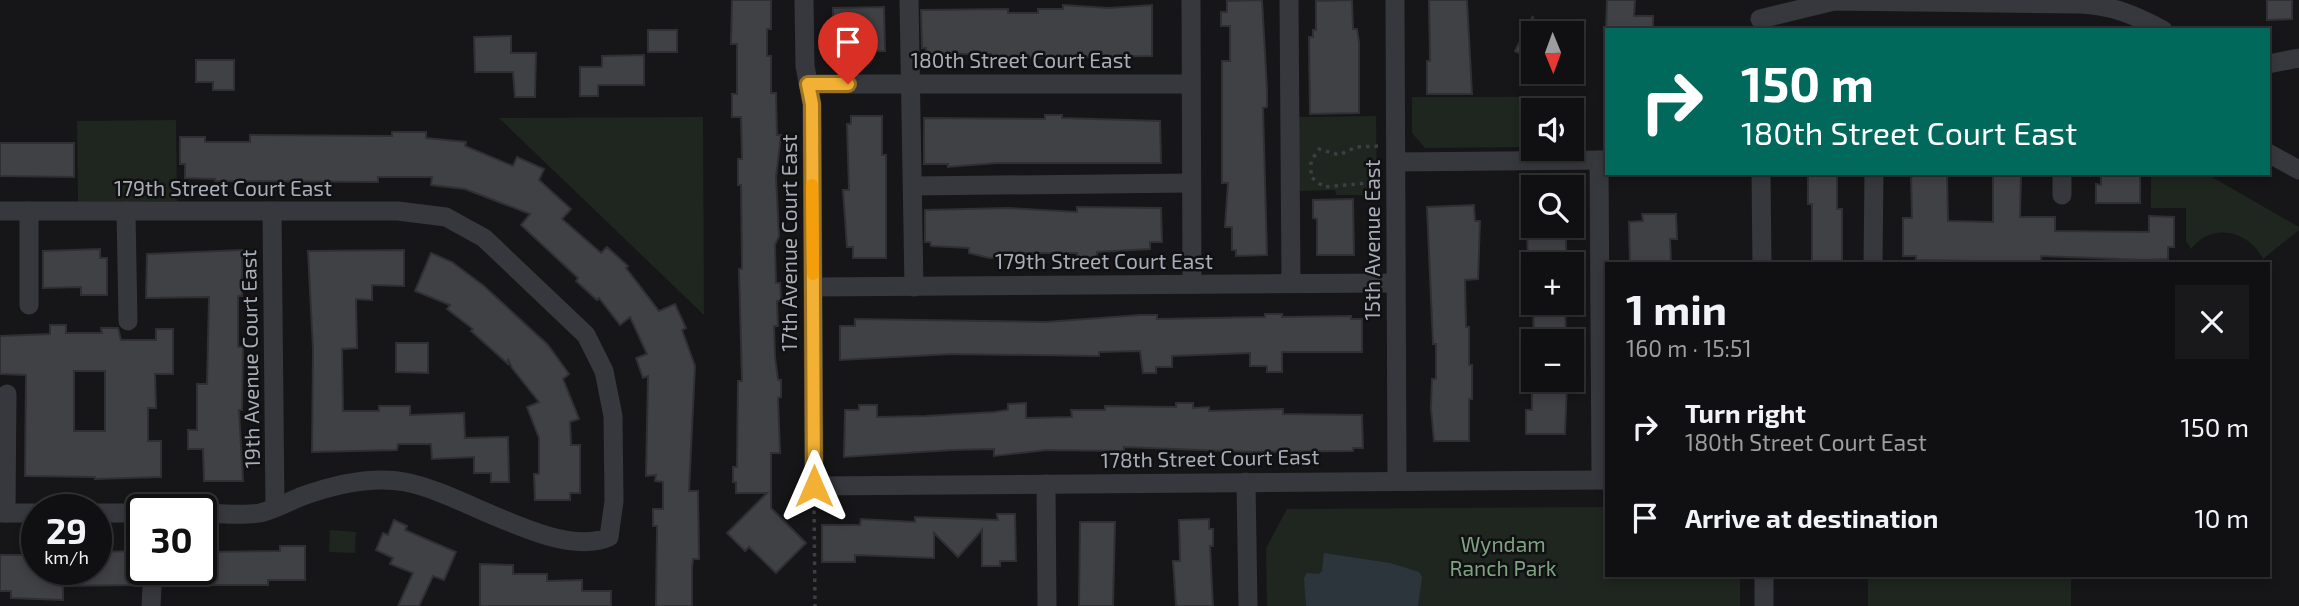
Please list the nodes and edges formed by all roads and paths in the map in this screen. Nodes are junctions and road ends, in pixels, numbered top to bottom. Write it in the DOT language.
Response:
graph roads {
  1 [pos="804,0"];
  2 [pos="909,0"];
  3 [pos="1191,0"];
  4 [pos="1289,0"];
  5 [pos="1395,0"];
  6 [pos="1760,16"];
  7 [pos="2159,28"];
  8 [pos="2299,58"];
  9 [pos="2270,64"];
  10 [pos="808,84"];
  11 [pos="911,84"];
  12 [pos="1191,84"];
  13 [pos="1381,146"];
  14 [pos="2270,154"];
  15 [pos="1603,160"];
  16 [pos="1396,162"];
  17 [pos="2299,170"];
  18 [pos="1761,175"];
  19 [pos="1874,175"];
  20 [pos="2062,175"];
  21 [pos="1382,181"];
  22 [pos="1192,183"];
  23 [pos="913,186"];
  24 [pos="2062,195"];
  25 [pos="0,211"];
  26 [pos="29,211"];
  27 [pos="126,211"];
  28 [pos="272,211"];
  29 [pos="1762,262"];
  30 [pos="1873,262"];
  31 [pos="1396,282"];
  32 [pos="1291,283"];
  33 [pos="1192,284"];
  34 [pos="813,287"];
  35 [pos="914,287"];
  36 [pos="29,305"];
  37 [pos="128,321"];
  38 [pos="7,394"];
  39 [pos="1604,480"];
  40 [pos="1397,481"];
  41 [pos="1246,482"];
  42 [pos="1046,484"];
  43 [pos="814,486"];
  44 [pos="275,507"];
  45 [pos="3,513"];
  46 [pos="21,513"];
  47 [pos="217,513"];
  48 [pos="1764,577"];
  49 [pos="152,585"];
  50 [pos="151,606"];
  51 [pos="815,606"];
  52 [pos="1047,606"];
  53 [pos="1248,606"];
  54 [pos="1764,606"];
  1 -- 10 [label="street, 17th Avenue Court East"];
  2 -- 11 [label="street"];
  3 -- 12 [label="street"];
  4 -- 32 [label="street"];
  5 -- 16 [label="street, 15th Avenue East"];
  6 -- 7 [label="street"];
  8 -- 9 [label="street"];
  10 -- 11 [label="street, 180th Street Court East"];
  10 -- 34 [label="street, 17th Avenue Court East"];
  11 -- 12 [label="street, 180th Street Court East"];
  11 -- 23 [label="street"];
  12 -- 22 [label="street"];
  13 -- 21 [label="path"];
  14 -- 17 [label="street"];
  15 -- 16 [label="street"];
  15 -- 39 [label="street"];
  16 -- 31 [label="street, 15th Avenue East"];
  18 -- 29 [label="street"];
  19 -- 30 [label="street"];
  20 -- 24 [label="street"];
  22 -- 23 [label="street"];
  22 -- 33 [label="street"];
  23 -- 35 [label="street"];
  25 -- 26 [label="street, 179th Street Court East"];
  26 -- 27 [label="street, 179th Street Court East"];
  26 -- 36 [label="street"];
  27 -- 28 [label="street, 179th Street Court East"];
  27 -- 37 [label="street"];
  28 -- 44 [label="street, 19th Avenue Court East"];
  28 -- 44 [label="street, 179th Street Court East"];
  31 -- 32 [label="street, 179th Street Court East"];
  31 -- 40 [label="street, 15th Avenue East"];
  32 -- 33 [label="street, 179th Street Court East"];
  33 -- 35 [label="street, 179th Street Court East"];
  34 -- 35 [label="street, 179th Street Court East"];
  34 -- 43 [label="street, 17th Avenue Court East"];
  38 -- 45 [label="street"];
  39 -- 40 [label="street, 178th Street Court East"];
  40 -- 41 [label="street, 178th Street Court East"];
  41 -- 42 [label="street, 178th Street Court East"];
  41 -- 53 [label="street"];
  42 -- 43 [label="street, 178th Street Court East"];
  42 -- 52 [label="street"];
  43 -- 51 [label="path"];
  44 -- 47 [label="street"];
  45 -- 46 [label="street"];
  48 -- 54 [label="street"];
  49 -- 50 [label="street"];
}
